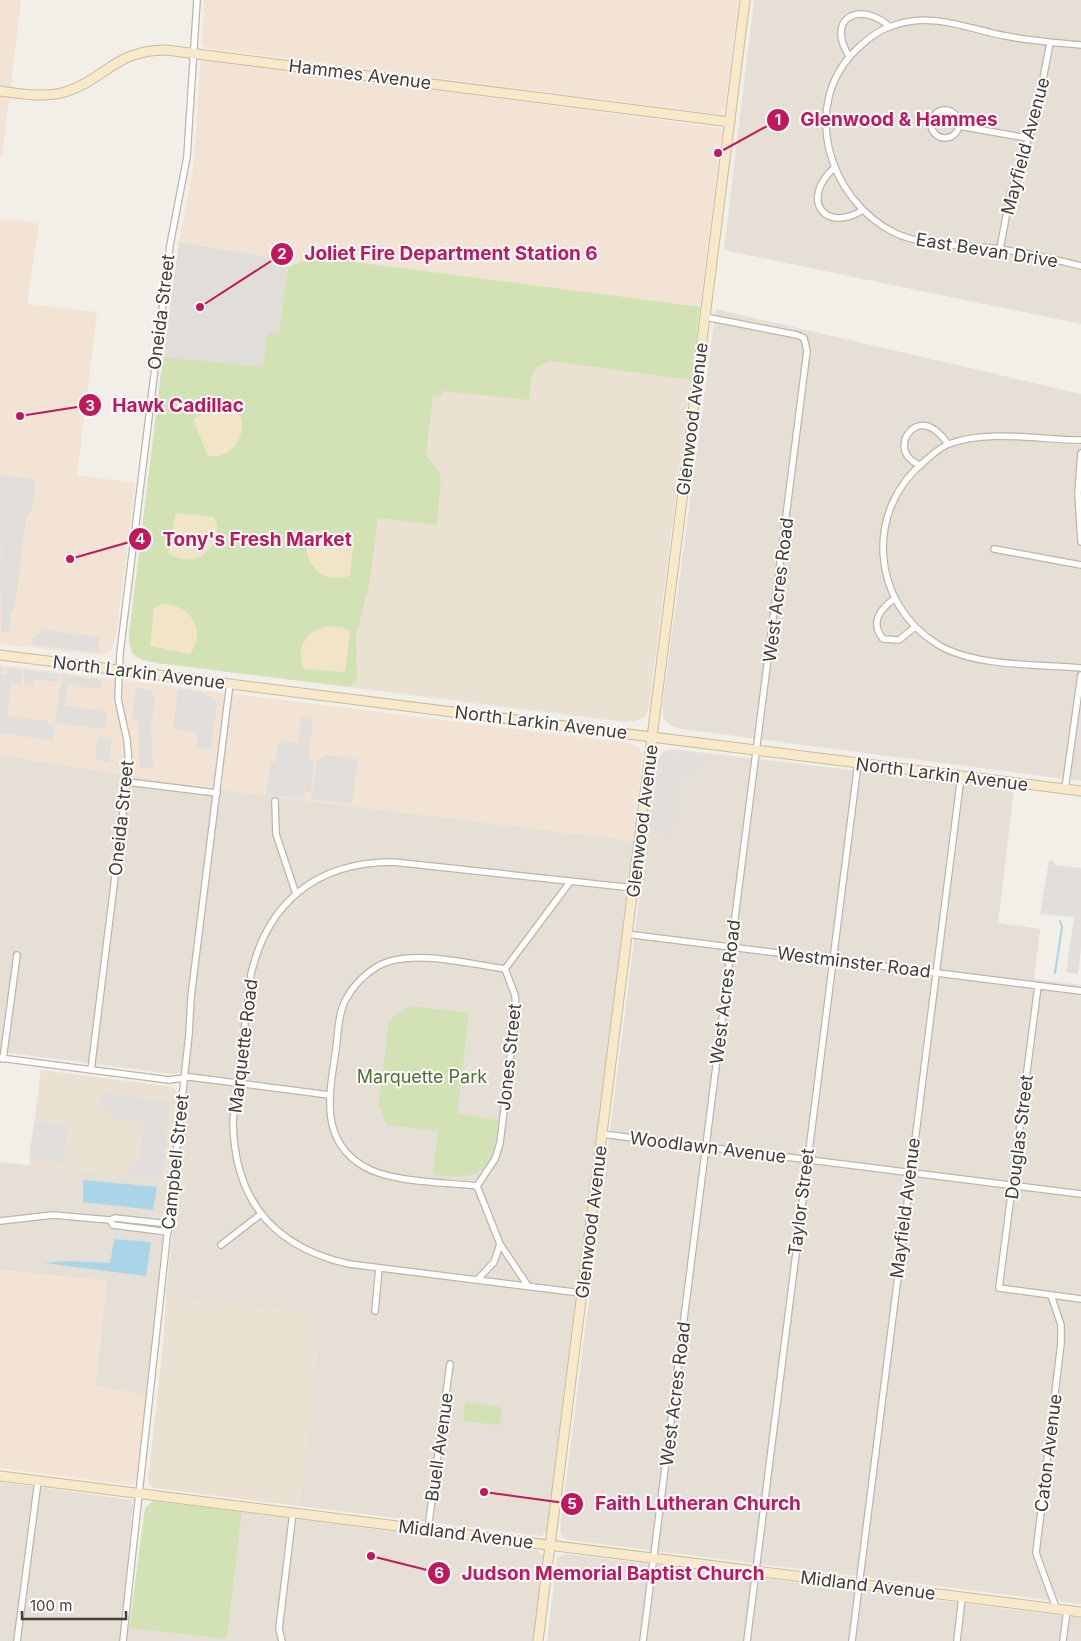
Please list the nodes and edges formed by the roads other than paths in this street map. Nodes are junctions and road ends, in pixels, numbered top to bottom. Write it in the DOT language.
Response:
graph roads {
  1 [pos="197,0"];
  2 [pos="745,0"];
  3 [pos="890,27"];
  4 [pos="1050,42"];
  5 [pos="1081,45"];
  6 [pos="194,53"];
  7 [pos="849,56"];
  8 [pos="0,91"];
  9 [pos="730,122"];
  10 [pos="960,126"];
  11 [pos="1027,138"];
  12 [pos="834,168"];
  13 [pos="862,210"];
  14 [pos="1000,249"];
  15 [pos="1081,266"];
  16 [pos="705,317"];
  17 [pos="1081,440"];
  18 [pos="948,444"];
  19 [pos="1081,453"];
  20 [pos="919,466"];
  21 [pos="1081,542"];
  22 [pos="994,550"];
  23 [pos="1081,565"];
  24 [pos="894,599"];
  25 [pos="915,627"];
  26 [pos="0,655"];
  27 [pos="1081,668"];
  28 [pos="119,669"];
  29 [pos="1081,676"];
  30 [pos="230,683"];
  31 [pos="653,736"];
  32 [pos="758,751"];
  33 [pos="858,763"];
  34 [pos="961,776"];
  35 [pos="127,782"];
  36 [pos="1065,789"];
  37 [pos="1081,791"];
  38 [pos="217,793"];
  39 [pos="275,801"];
  40 [pos="570,882"];
  41 [pos="634,888"];
  42 [pos="296,894"];
  43 [pos="626,934"];
  44 [pos="731,946"];
  45 [pos="16,955"];
  46 [pos="832,960"];
  47 [pos="505,969"];
  48 [pos="936,972"];
  49 [pos="1038,986"];
  50 [pos="1081,991"];
  51 [pos="2,1059"];
  52 [pos="91,1070"];
  53 [pos="184,1078"];
  54 [pos="240,1083"];
  55 [pos="329,1095"];
  56 [pos="602,1134"];
  57 [pos="706,1147"];
  58 [pos="806,1160"];
  59 [pos="910,1173"];
  60 [pos="477,1186"];
  61 [pos="1012,1186"];
  62 [pos="1081,1194"];
  63 [pos="261,1214"];
  64 [pos="110,1220"];
  65 [pos="0,1221"];
  66 [pos="169,1224"];
  67 [pos="168,1232"];
  68 [pos="500,1244"];
  69 [pos="221,1245"];
  70 [pos="379,1268"];
  71 [pos="478,1280"];
  72 [pos="528,1286"];
  73 [pos="581,1294"];
  74 [pos="1051,1295"];
  75 [pos="1081,1299"];
  76 [pos="375,1311"];
  77 [pos="450,1364"];
  78 [pos="0,1476"];
  79 [pos="38,1481"];
  80 [pos="141,1494"];
  81 [pos="293,1512"];
  82 [pos="428,1529"];
  83 [pos="550,1545"];
  84 [pos="654,1558"];
  85 [pos="755,1571"];
  86 [pos="859,1584"];
  87 [pos="962,1597"];
  88 [pos="1056,1608"];
  89 [pos="1066,1610"];
  90 [pos="1081,1612"];
  91 [pos="17,1641"];
  92 [pos="123,1641"];
  93 [pos="282,1641"];
  94 [pos="538,1641"];
  95 [pos="643,1641"];
  96 [pos="747,1641"];
  97 [pos="852,1641"];
  98 [pos="957,1641"];
  99 [pos="1063,1641"];
  1 -- 6 [label="street, Oneida Street"];
  2 -- 9 [label="street, Glenwood Avenue"];
  3 -- 4 [label="street, East Bevan Drive"];
  3 -- 7 [label="street, East Bevan Drive"];
  3 -- 7 [label="street"];
  4 -- 5 [label="street, East Bevan Drive"];
  4 -- 11 [label="street, Mayfield Avenue"];
  6 -- 8 [label="street, Hammes Avenue"];
  6 -- 9 [label="street, Hammes Avenue"];
  6 -- 28 [label="street, Oneida Street"];
  7 -- 12 [label="street, East Bevan Drive"];
  9 -- 16 [label="street, Glenwood Avenue"];
  10 -- 10 [label="street"];
  10 -- 11 [label="street"];
  11 -- 14 [label="street, Mayfield Avenue"];
  12 -- 13 [label="street, East Bevan Drive"];
  12 -- 13 [label="street"];
  13 -- 14 [label="street, East Bevan Drive"];
  14 -- 15 [label="street, East Bevan Drive"];
  16 -- 31 [label="street, Glenwood Avenue"];
  16 -- 32 [label="street, West Acres Road"];
  17 -- 18 [label="street"];
  18 -- 20 [label="street"];
  18 -- 20 [label="street"];
  19 -- 21 [label="street"];
  20 -- 24 [label="street"];
  22 -- 23 [label="street"];
  24 -- 25 [label="street"];
  24 -- 25 [label="street"];
  25 -- 27 [label="street"];
  26 -- 28 [label="street, North Larkin Avenue"];
  28 -- 30 [label="street, North Larkin Avenue"];
  28 -- 35 [label="street, Oneida Street"];
  29 -- 36 [label="street"];
  30 -- 31 [label="street, North Larkin Avenue"];
  30 -- 38 [label="street, Campbell Street"];
  31 -- 32 [label="street, North Larkin Avenue"];
  31 -- 41 [label="street, Glenwood Avenue"];
  32 -- 33 [label="street, North Larkin Avenue"];
  32 -- 44 [label="street, West Acres Road"];
  33 -- 34 [label="street, North Larkin Avenue"];
  33 -- 46 [label="street, Taylor Street"];
  34 -- 36 [label="street, North Larkin Avenue"];
  34 -- 48 [label="street, Mayfield Avenue"];
  35 -- 38 [label="street"];
  35 -- 52 [label="street, Oneida Street"];
  36 -- 37 [label="street, North Larkin Avenue"];
  38 -- 53 [label="street, Campbell Street"];
  39 -- 42 [label="street"];
  40 -- 41 [label="street, Marquette Road"];
  40 -- 42 [label="street, Marquette Road"];
  40 -- 47 [label="street"];
  41 -- 43 [label="street, Glenwood Avenue"];
  42 -- 54 [label="street, Marquette Road"];
  43 -- 44 [label="street, Westminster Road"];
  43 -- 56 [label="street, Glenwood Avenue"];
  44 -- 46 [label="street, Westminster Road"];
  44 -- 57 [label="street, West Acres Road"];
  45 -- 51 [label="street"];
  46 -- 48 [label="street, Westminster Road"];
  46 -- 58 [label="street, Taylor Street"];
  47 -- 55 [label="street"];
  47 -- 60 [label="street, Jones Street"];
  48 -- 49 [label="street, Westminster Road"];
  48 -- 59 [label="street, Mayfield Avenue"];
  49 -- 50 [label="street, Westminster Road"];
  49 -- 61 [label="street, Douglas Street"];
  51 -- 52 [label="street"];
  52 -- 53 [label="street"];
  53 -- 54 [label="street"];
  53 -- 66 [label="street, Campbell Street"];
  54 -- 55 [label="street"];
  54 -- 63 [label="street, Marquette Road"];
  55 -- 60 [label="street"];
  56 -- 57 [label="street, Woodlawn Avenue"];
  56 -- 73 [label="street, Glenwood Avenue"];
  57 -- 58 [label="street, Woodlawn Avenue"];
  57 -- 84 [label="street, West Acres Road"];
  58 -- 59 [label="street, Woodlawn Avenue"];
  58 -- 85 [label="street, Taylor Street"];
  59 -- 61 [label="street, Woodlawn Avenue"];
  59 -- 86 [label="street, Mayfield Avenue"];
  60 -- 68 [label="street"];
  61 -- 62 [label="street, Woodlawn Avenue"];
  61 -- 74 [label="street, Douglas Street"];
  63 -- 69 [label="street"];
  63 -- 70 [label="street, Marquette Road"];
  64 -- 65 [label="street"];
  64 -- 66 [label="street"];
  64 -- 67 [label="street"];
  66 -- 67 [label="street, Campbell Street"];
  67 -- 80 [label="street, Campbell Street"];
  68 -- 71 [label="street"];
  68 -- 72 [label="street"];
  70 -- 71 [label="street, Marquette Road"];
  70 -- 76 [label="street"];
  71 -- 72 [label="street, Marquette Road"];
  72 -- 73 [label="street, Marquette Road"];
  73 -- 83 [label="street, Glenwood Avenue"];
  74 -- 75 [label="street"];
  74 -- 88 [label="street, Caton Avenue"];
  77 -- 82 [label="street, Buell Avenue"];
  78 -- 79 [label="street, Midland Avenue"];
  79 -- 80 [label="street, Midland Avenue"];
  79 -- 91 [label="street"];
  80 -- 81 [label="street, Midland Avenue"];
  80 -- 92 [label="street, Campbell Street"];
  81 -- 82 [label="street, Midland Avenue"];
  81 -- 93 [label="street"];
  82 -- 83 [label="street, Midland Avenue"];
  83 -- 84 [label="street, Midland Avenue"];
  83 -- 94 [label="street, Glenwood Avenue"];
  84 -- 85 [label="street, Midland Avenue"];
  84 -- 95 [label="street, West Acres Road"];
  85 -- 86 [label="street, Midland Avenue"];
  85 -- 96 [label="street, Taylor Street"];
  86 -- 87 [label="street, Midland Avenue"];
  86 -- 97 [label="street, Mayfield Avenue"];
  87 -- 88 [label="street, Midland Avenue"];
  87 -- 98 [label="street"];
  88 -- 89 [label="street, Midland Avenue"];
  89 -- 90 [label="street, Midland Avenue"];
  89 -- 99 [label="street"];
}
